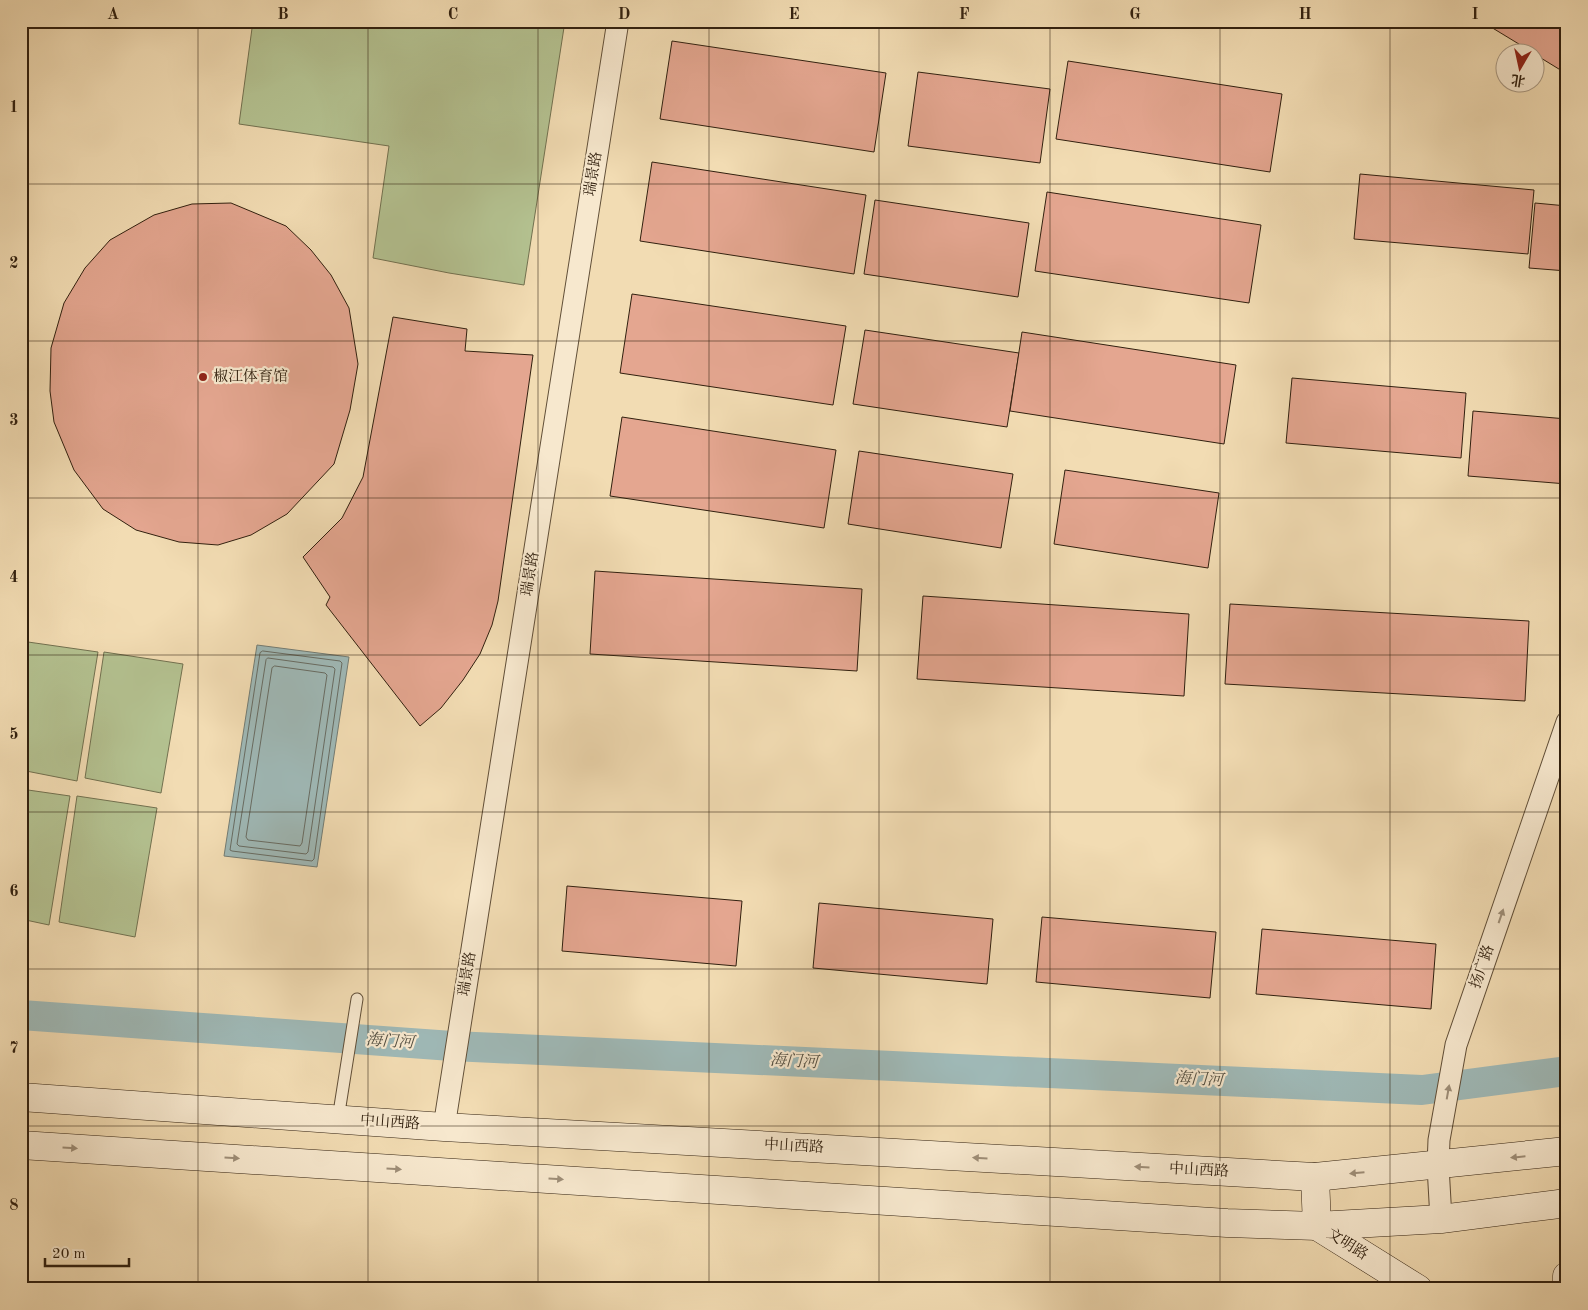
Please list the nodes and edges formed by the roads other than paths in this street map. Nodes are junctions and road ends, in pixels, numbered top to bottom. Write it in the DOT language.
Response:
graph roads {
  1 [pos="618,21"];
  2 [pos="1567,722"];
  3 [pos="357,999"];
  4 [pos="21,1097"];
  5 [pos="338,1119"];
  6 [pos="444,1127"];
  7 [pos="21,1145"];
  8 [pos="1567,1151"];
  9 [pos="1439,1153"];
  10 [pos="1315,1177"];
  11 [pos="1567,1203"];
  12 [pos="1441,1219"];
  13 [pos="1317,1226"];
  14 [pos="1567,1276"];
  15 [pos="1418,1289"];
  16 [pos="1567,1289"];
  1 -- 6 [label="street, 瑞景路"];
  9 -- 2 [label="street, 扬广路, one-way"];
  3 -- 5 [label="lane"];
  4 -- 5 [label="main road, 中山西路"];
  5 -- 6 [label="main road, 中山西路"];
  10 -- 6 [label="main road, 中山西路, one-way"];
  7 -- 13 [label="main road, one-way"];
  8 -- 9 [label="main road, 中山西路, one-way"];
  9 -- 10 [label="main road, 中山西路, one-way"];
  9 -- 12 [label="street, 扬广路"];
  10 -- 13 [label="main road, 文明路"];
  11 -- 12 [label="main road"];
  12 -- 13 [label="main road"];
  13 -- 15 [label="main road, 文明路"];
  14 -- 16 [label="main road"];
}
